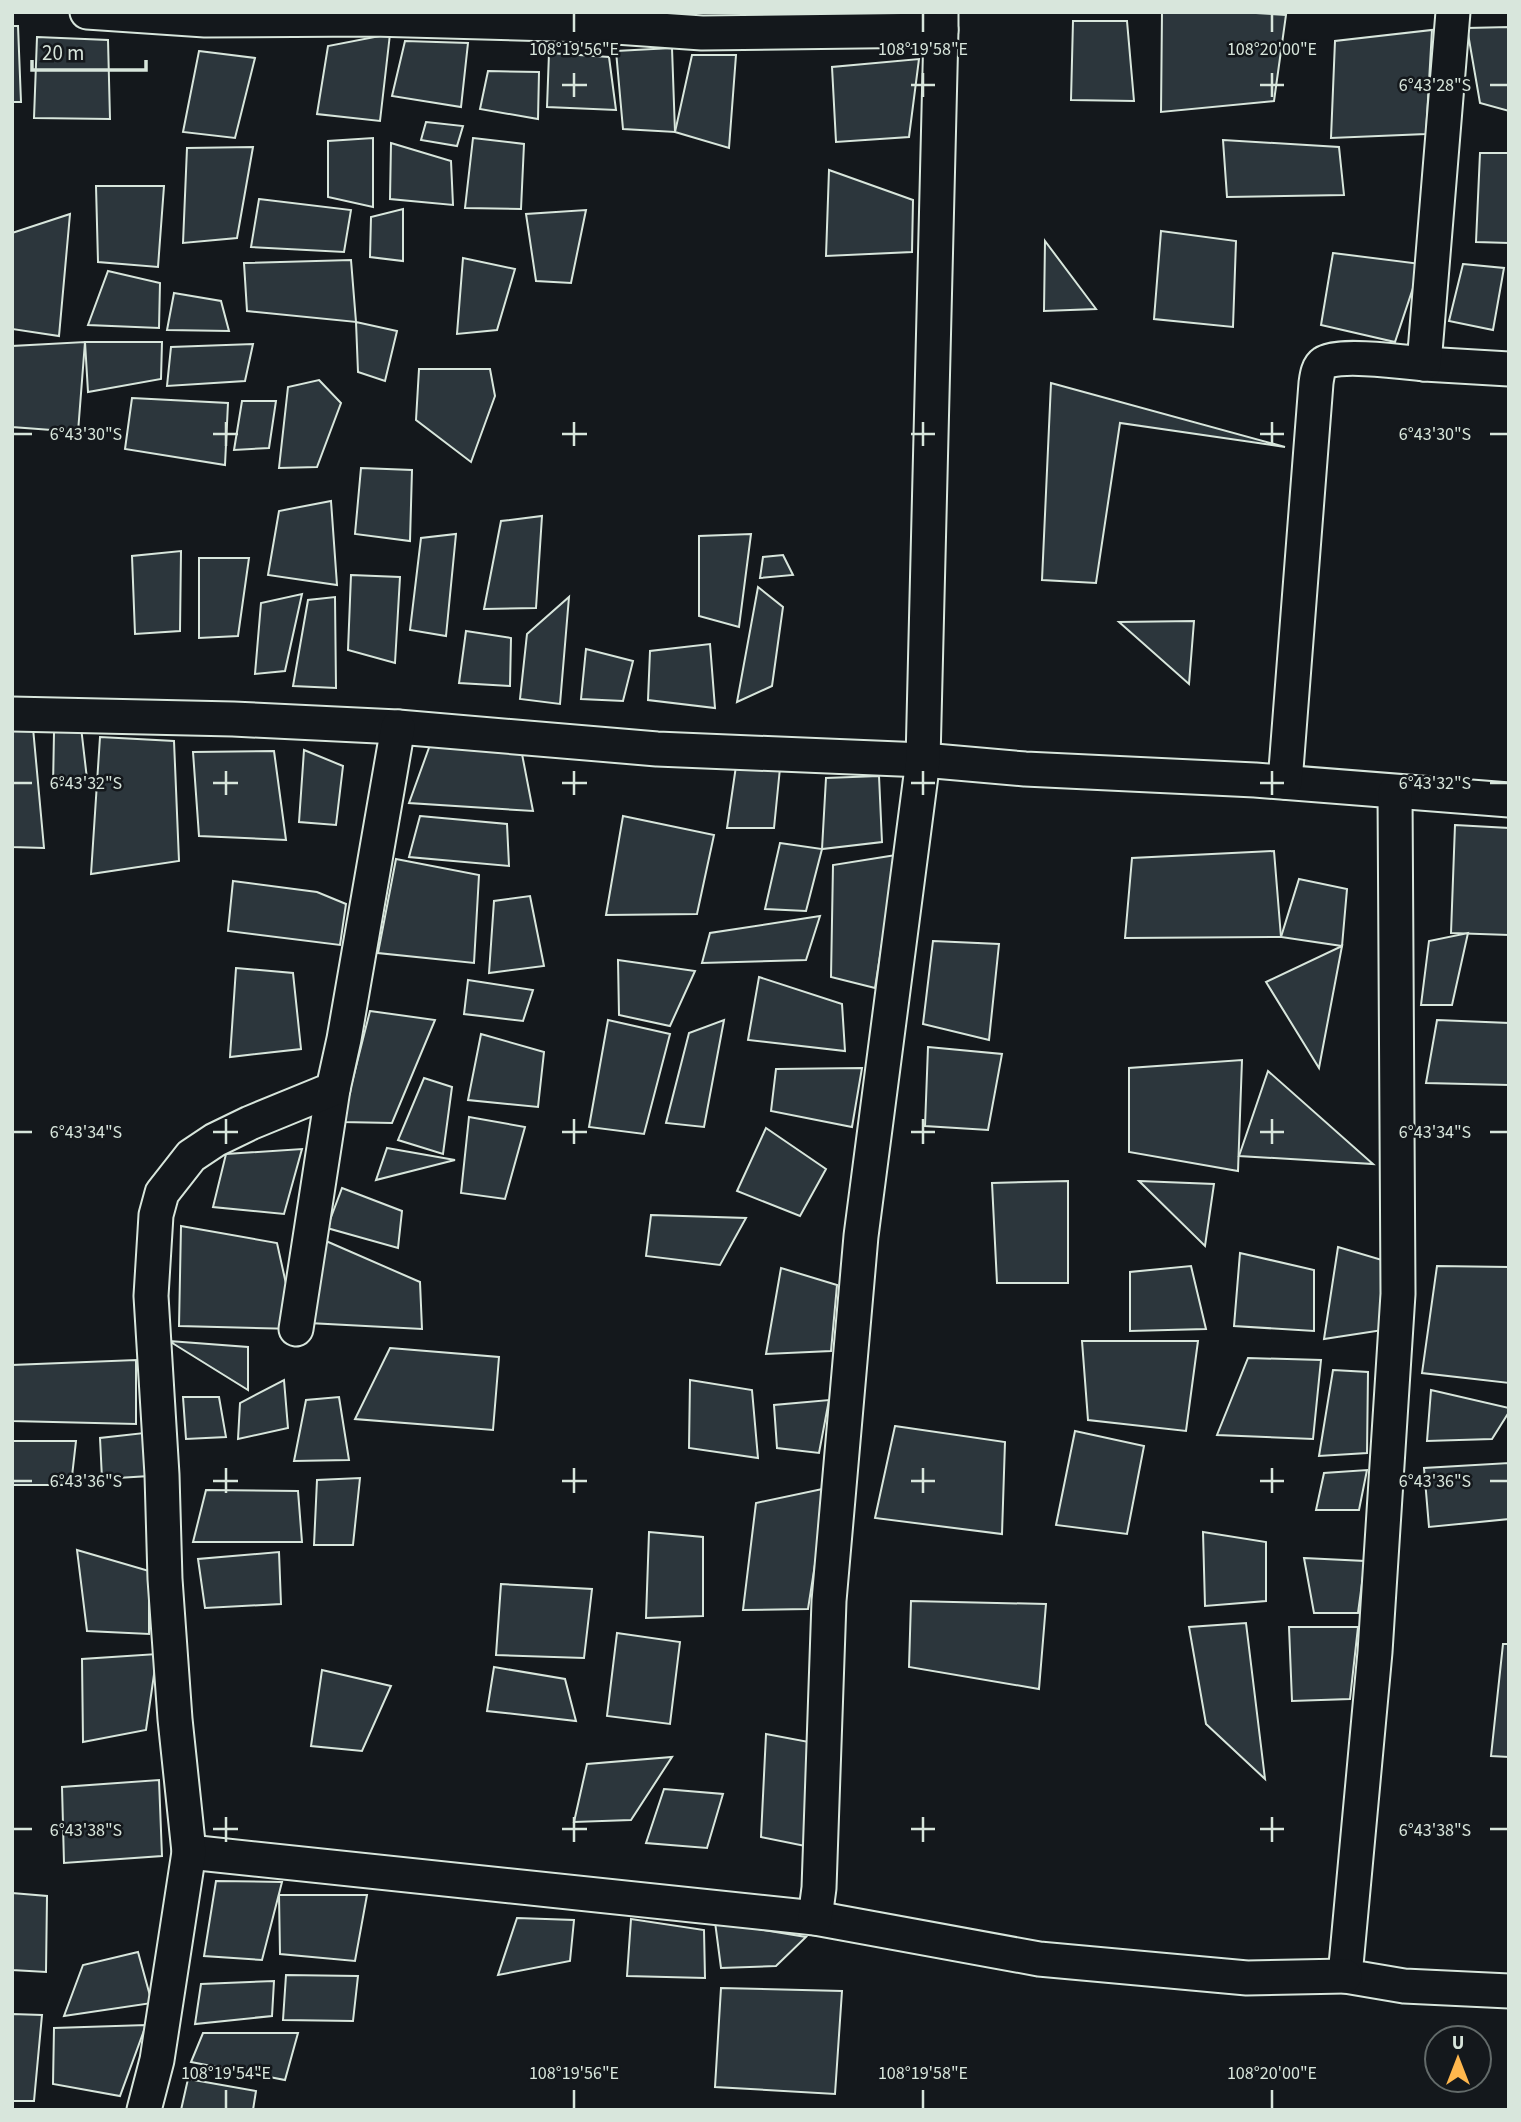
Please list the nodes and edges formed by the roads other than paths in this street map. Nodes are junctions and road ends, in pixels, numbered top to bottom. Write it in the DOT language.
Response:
graph roads {
  1 [pos="87,12"];
  2 [pos="1453,12"];
  3 [pos="941,21"];
  4 [pos="1424,364"];
  5 [pos="1509,369"];
  6 [pos="12,714"];
  7 [pos="398,727"];
  8 [pos="923,760"];
  9 [pos="1285,782"];
  10 [pos="1395,792"];
  11 [pos="1509,800"];
  12 [pos="332,1089"];
  13 [pos="296,1329"];
  14 [pos="189,1852"];
  15 [pos="815,1919"];
  16 [pos="1345,1976"];
  17 [pos="1509,1990"];
  18 [pos="144,2110"];
  1 -- 3 [label="street"];
  2 -- 4 [label="street"];
  3 -- 8 [label="street"];
  4 -- 5 [label="street"];
  4 -- 9 [label="street"];
  6 -- 7 [label="street"];
  7 -- 8 [label="street"];
  7 -- 12 [label="street"];
  8 -- 9 [label="street"];
  8 -- 15 [label="street"];
  9 -- 10 [label="street"];
  10 -- 11 [label="street"];
  10 -- 16 [label="street"];
  12 -- 13 [label="street"];
  12 -- 14 [label="street"];
  14 -- 15 [label="street"];
  14 -- 18 [label="street"];
  15 -- 16 [label="street"];
  16 -- 17 [label="street"];
}
